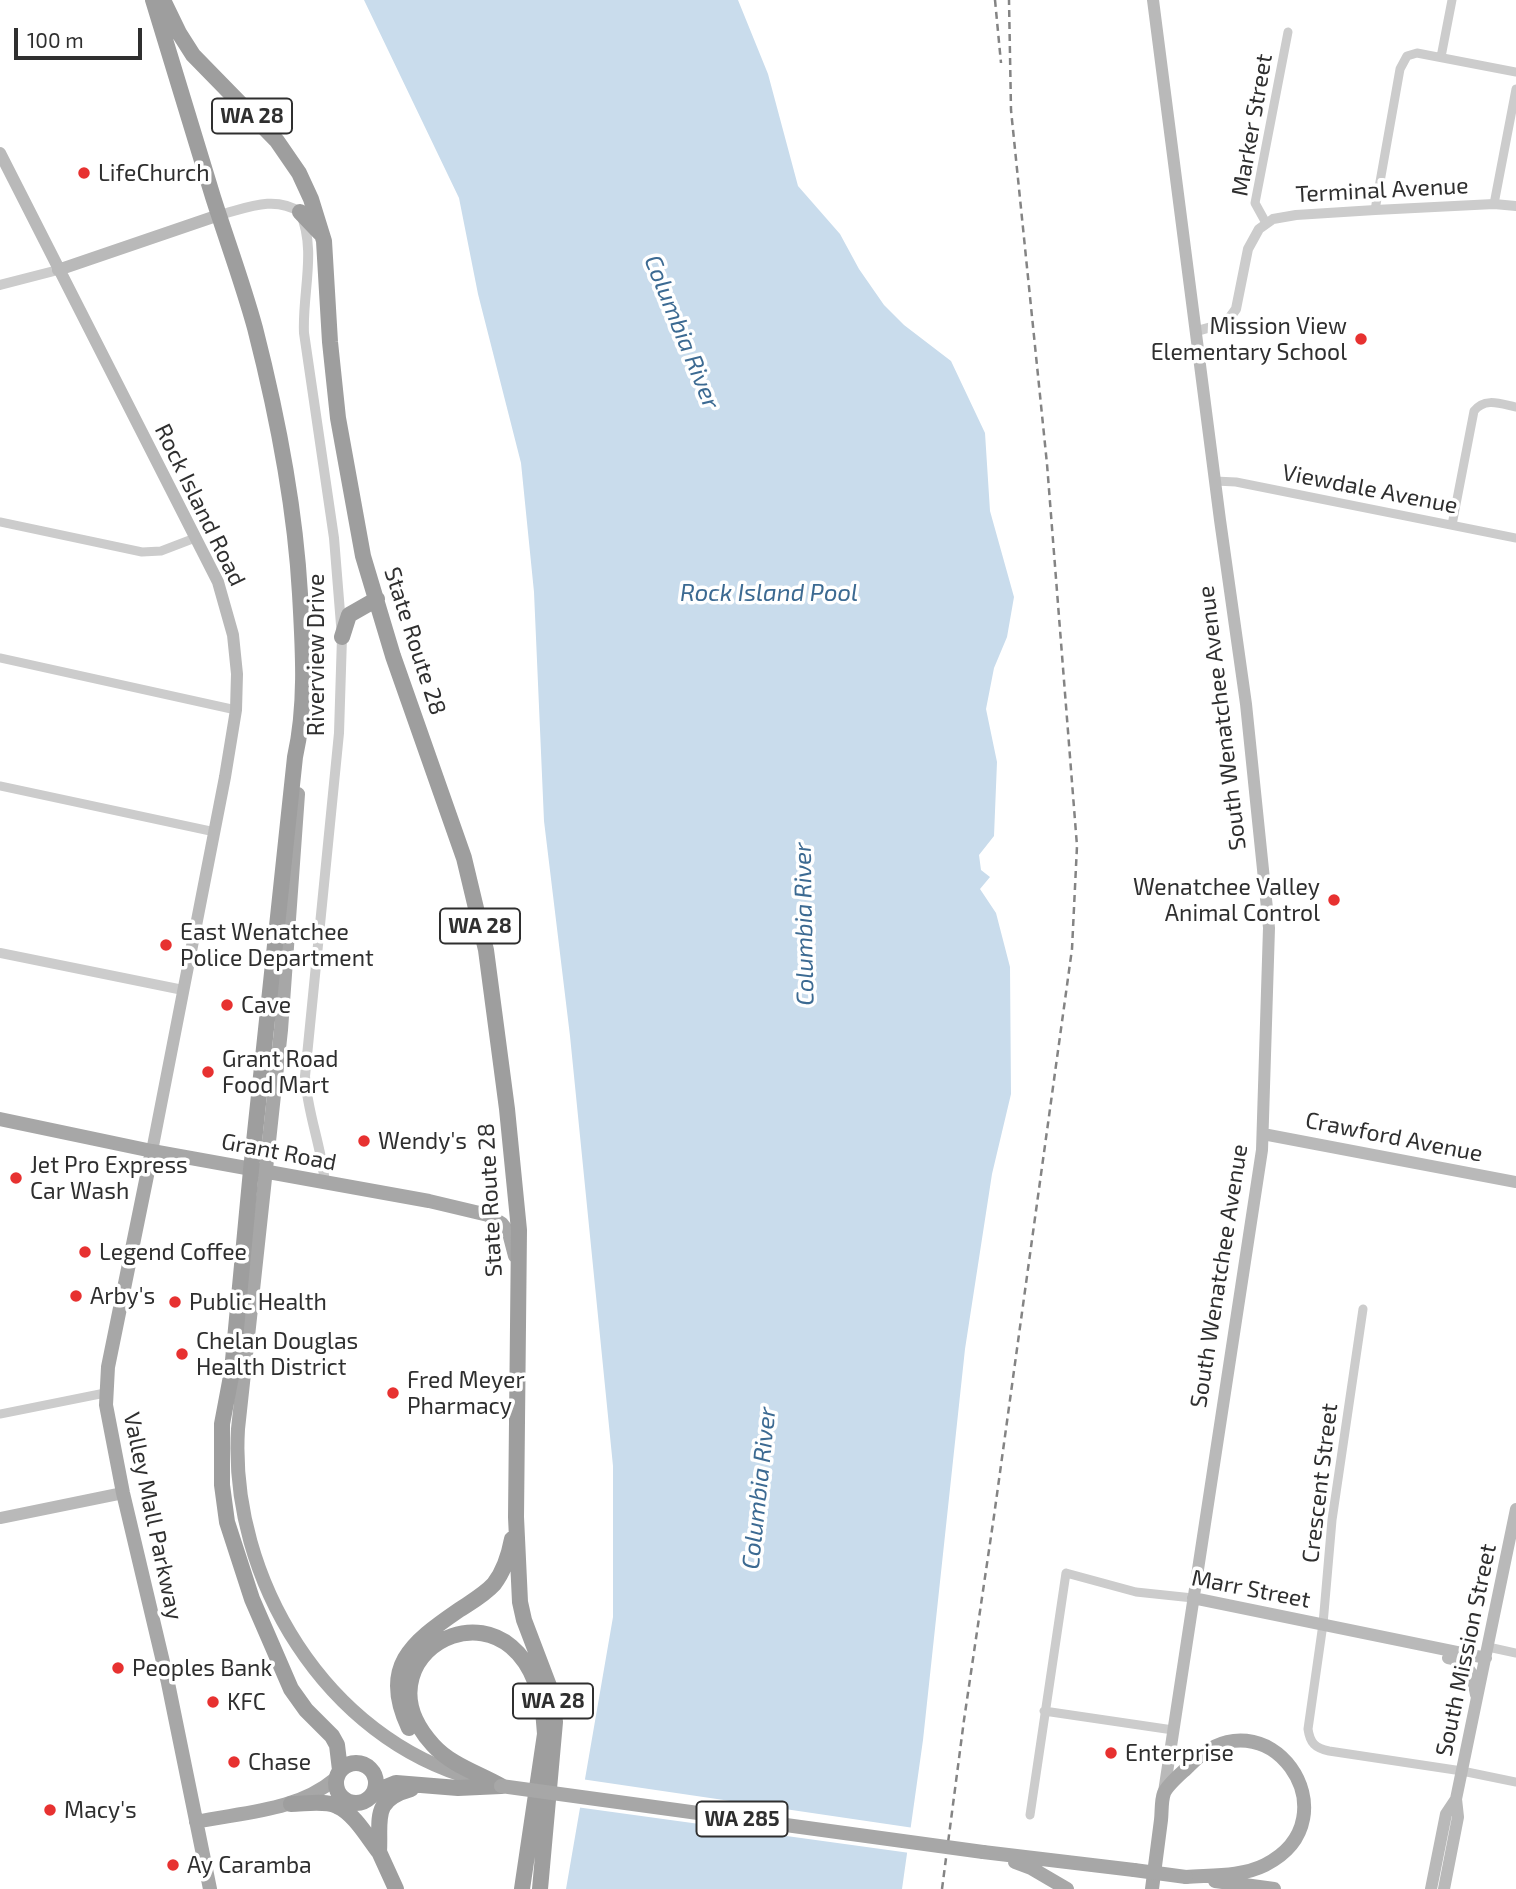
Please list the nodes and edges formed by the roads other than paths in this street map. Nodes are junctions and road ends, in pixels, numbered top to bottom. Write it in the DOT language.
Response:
graph roads {
  1 [pos="153,0"];
  2 [pos="163,0"];
  3 [pos="1153,0"];
  4 [pos="1452,0"];
  5 [pos="1288,32"];
  6 [pos="1441,57"];
  7 [pos="1516,72"];
  8 [pos="1516,89"];
  9 [pos="1,156"];
  10 [pos="1494,204"];
  11 [pos="1516,206"];
  12 [pos="1375,210"];
  13 [pos="300,212"];
  14 [pos="219,215"];
  15 [pos="1266,223"];
  16 [pos="324,241"];
  17 [pos="58,270"];
  18 [pos="0,285"];
  19 [pos="1197,331"];
  20 [pos="1516,407"];
  21 [pos="1215,481"];
  22 [pos="0,522"];
  23 [pos="1452,525"];
  24 [pos="195,538"];
  25 [pos="1516,538"];
  26 [pos="377,598"];
  27 [pos="339,601"];
  28 [pos="358,608"];
  29 [pos="342,637"];
  30 [pos="0,658"];
  31 [pos="236,710"];
  32 [pos="0,786"];
  33 [pos="215,832"];
  34 [pos="0,953"];
  35 [pos="183,990"];
  36 [pos="0,1119"];
  37 [pos="1263,1134"];
  38 [pos="152,1151"];
  39 [pos="258,1171"];
  40 [pos="1516,1182"];
  41 [pos="325,1184"];
  42 [pos="518,1268"];
  43 [pos="1363,1309"];
  44 [pos="105,1393"];
  45 [pos="0,1414"];
  46 [pos="123,1493"];
  47 [pos="1516,1508"];
  48 [pos="516,1517"];
  49 [pos="0,1518"];
  50 [pos="1193,1598"];
  51 [pos="268,1610"];
  52 [pos="1323,1624"];
  53 [pos="1427,1647"];
  54 [pos="1487,1653"];
  55 [pos="1516,1653"];
  56 [pos="1477,1700"];
  57 [pos="1044,1711"];
  58 [pos="1173,1730"];
  59 [pos="1462,1770"];
  60 [pos="338,1774"];
  61 [pos="1516,1782"];
  62 [pos="432,1786"];
  63 [pos="501,1786"];
  64 [pos="1164,1792"];
  65 [pos="372,1795"];
  66 [pos="1456,1799"];
  67 [pos="346,1801"];
  68 [pos="296,1802"];
  69 [pos="1030,1815"];
  70 [pos="196,1822"];
  71 [pos="369,1829"];
  72 [pos="379,1853"];
  73 [pos="984,1853"];
  74 [pos="1186,1877"];
  75 [pos="210,1889"];
  76 [pos="397,1889"];
  77 [pos="522,1889"];
  78 [pos="540,1889"];
  79 [pos="1067,1889"];
  80 [pos="1152,1889"];
  81 [pos="1211,1889"];
  82 [pos="1274,1889"];
  83 [pos="1431,1889"];
  84 [pos="1444,1889"];
  1 -- 14 [label="highway"];
  2 -- 16 [label="highway, WA 28"];
  3 -- 19 [label="main road, South Wenatchee Avenue"];
  4 -- 6 [label="street"];
  5 -- 15 [label="street, Marker Street"];
  6 -- 7 [label="street"];
  6 -- 12 [label="street"];
  8 -- 10 [label="street"];
  9 -- 17 [label="main road, Rock Island Road"];
  10 -- 11 [label="street, Terminal Avenue"];
  10 -- 12 [label="street, Terminal Avenue"];
  12 -- 15 [label="street, Terminal Avenue"];
  13 -- 14 [label="street"];
  13 -- 16 [label="highway"];
  13 -- 27 [label="street, Riverview Drive"];
  14 -- 17 [label="main road"];
  14 -- 39 [label="highway"];
  15 -- 19 [label="street, Terminal Avenue"];
  16 -- 26 [label="highway, State Route 28 / WA 28"];
  17 -- 18 [label="street"];
  17 -- 24 [label="main road, Rock Island Road"];
  19 -- 21 [label="main road, South Wenatchee Avenue"];
  20 -- 23 [label="street"];
  21 -- 23 [label="street, Viewdale Avenue"];
  21 -- 37 [label="main road, South Wenatchee Avenue"];
  22 -- 24 [label="street"];
  23 -- 25 [label="street, Viewdale Avenue"];
  24 -- 31 [label="main road, Rock Island Road"];
  26 -- 28 [label="highway"];
  26 -- 42 [label="highway, State Route 28 / WA 28"];
  27 -- 28 [label="highway"];
  27 -- 29 [label="street, Riverview Drive"];
  28 -- 29 [label="highway"];
  29 -- 41 [label="street, Riverview Drive"];
  30 -- 31 [label="street"];
  31 -- 33 [label="main road, Rock Island Road"];
  32 -- 33 [label="street"];
  33 -- 35 [label="main road, Rock Island Road"];
  34 -- 35 [label="street"];
  35 -- 38 [label="main road, Rock Island Road"];
  36 -- 38 [label="main road, Grant Road"];
  37 -- 40 [label="main road, Crawford Avenue"];
  37 -- 50 [label="main road, South Wenatchee Avenue"];
  38 -- 39 [label="main road, Grant Road"];
  38 -- 44 [label="main road, Valley Mall Parkway"];
  39 -- 41 [label="main road, Grant Road"];
  39 -- 51 [label="main road"];
  39 -- 51 [label="highway"];
  41 -- 42 [label="main road, Grant Road"];
  42 -- 48 [label="highway, State Route 28 / WA 28"];
  43 -- 52 [label="street, Crescent Street"];
  44 -- 45 [label="street"];
  44 -- 46 [label="main road, Valley Mall Parkway"];
  46 -- 49 [label="main road"];
  46 -- 70 [label="main road, Valley Mall Parkway"];
  47 -- 54 [label="main road, South Mission Street"];
  48 -- 63 [label="highway"];
  48 -- 78 [label="highway, State Route 28 / WA 28"];
  50 -- 52 [label="main road, Marr Street"];
  50 -- 57 [label="street, Marr Street"];
  50 -- 58 [label="main road, South Wenatchee Avenue"];
  51 -- 60 [label="highway"];
  51 -- 63 [label="main road, WA 285"];
  52 -- 53 [label="main road, Marr Street"];
  52 -- 59 [label="street, Crescent Street"];
  53 -- 54 [label="main road, Marr Street"];
  53 -- 56 [label="main road, Marr Street"];
  54 -- 55 [label="street, Marr Street"];
  54 -- 56 [label="main road, South Mission Street"];
  56 -- 59 [label="main road, South Mission Street"];
  57 -- 58 [label="street"];
  57 -- 69 [label="street"];
  58 -- 64 [label="main road, South Wenatchee Avenue"];
  59 -- 61 [label="street"];
  59 -- 66 [label="main road, South Mission Street"];
  60 -- 65 [label="highway"];
  60 -- 67 [label="highway"];
  60 -- 68 [label="main road"];
  62 -- 63 [label="highway"];
  62 -- 65 [label="highway"];
  62 -- 72 [label="highway"];
  63 -- 73 [label="main road, WA 285, bridge"];
  63 -- 77 [label="highway"];
  64 -- 74 [label="main road"];
  64 -- 80 [label="main road, South Wenatchee Avenue"];
  65 -- 67 [label="highway"];
  65 -- 71 [label="highway"];
  66 -- 83 [label="main road, South Mission Street"];
  66 -- 84 [label="main road, South Mission Street"];
  67 -- 68 [label="main road"];
  67 -- 71 [label="highway"];
  68 -- 70 [label="main road"];
  68 -- 72 [label="highway"];
  70 -- 75 [label="main road, Valley Mall Parkway"];
  71 -- 72 [label="highway"];
  72 -- 76 [label="highway"];
  73 -- 74 [label="main road, WA 285, bridge"];
  73 -- 79 [label="main road"];
  74 -- 81 [label="main road"];
  74 -- 82 [label="main road, WA 285"];
}
